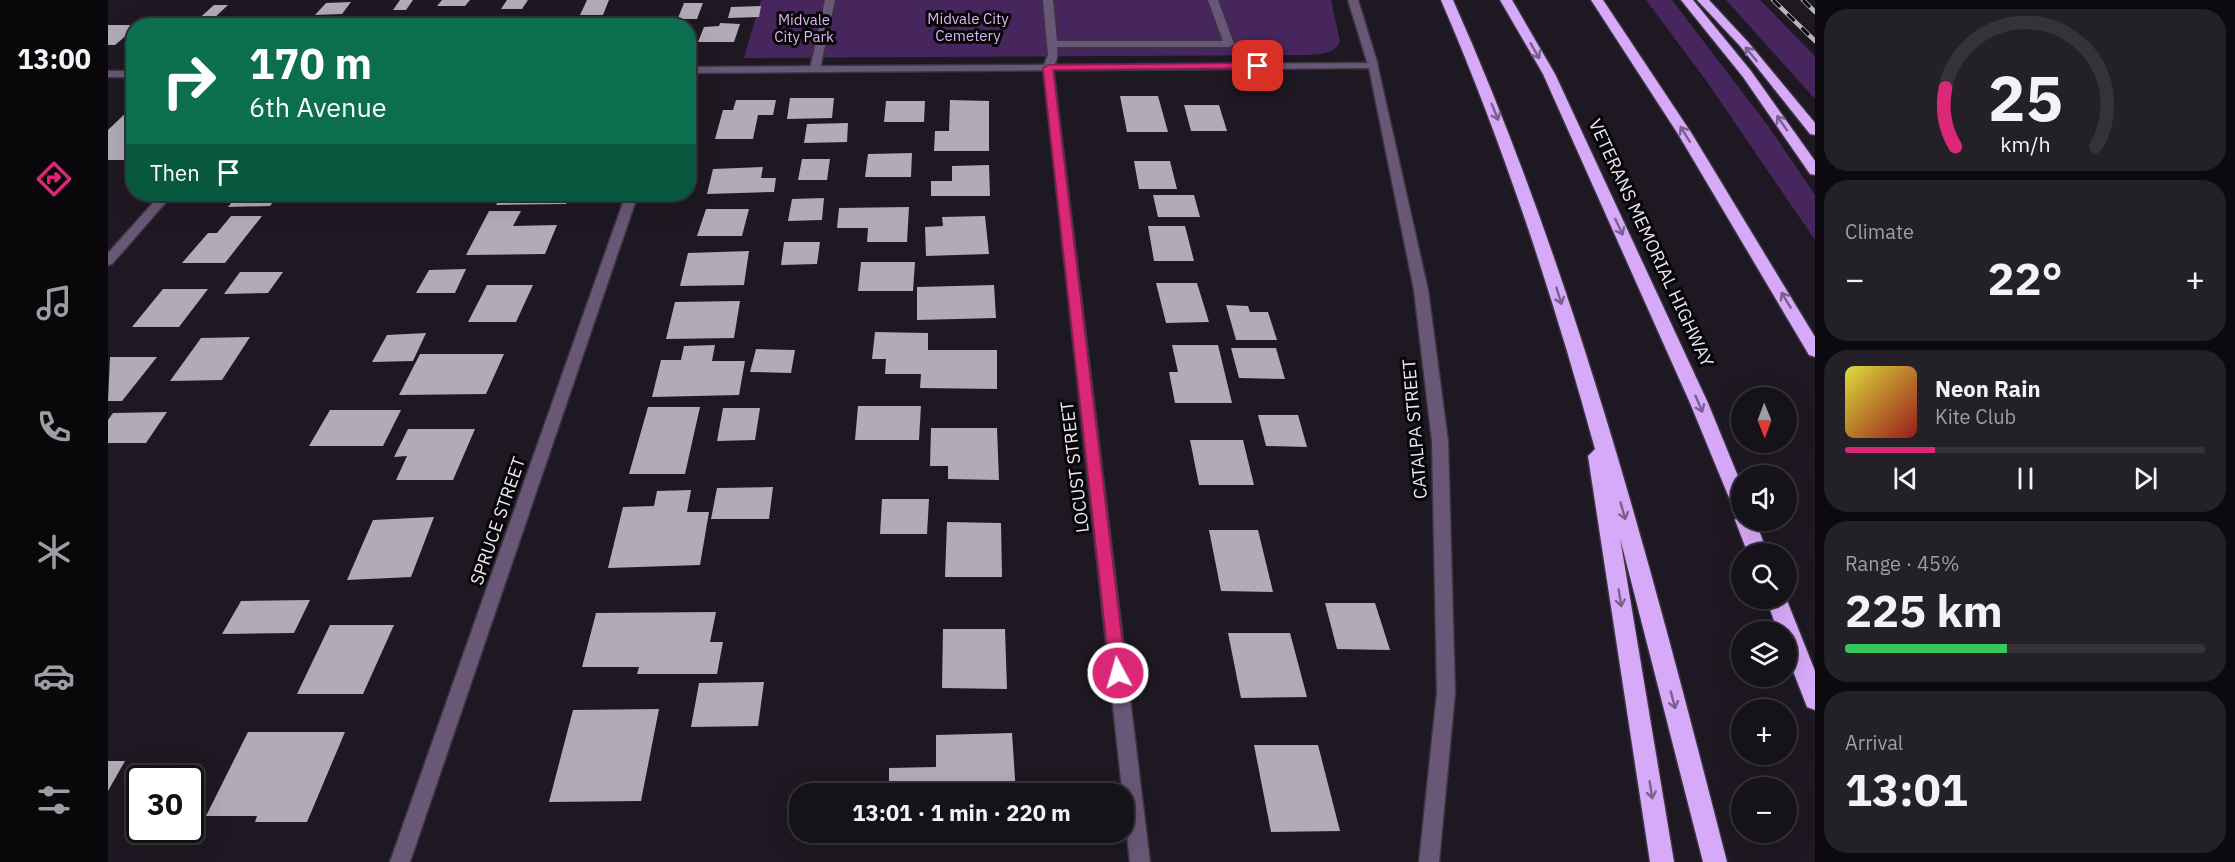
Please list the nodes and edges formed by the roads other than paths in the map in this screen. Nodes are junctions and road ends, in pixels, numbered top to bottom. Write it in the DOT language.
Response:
graph roads {
  1 [pos="830,0"];
  2 [pos="1048,0"];
  3 [pos="1213,0"];
  4 [pos="1353,0"];
  5 [pos="1447,0"];
  6 [pos="1506,0"];
  7 [pos="1597,0"];
  8 [pos="1687,0"];
  9 [pos="1703,0"];
  10 [pos="1053,44"];
  11 [pos="1373,65"];
  12 [pos="1048,68"];
  13 [pos="815,69"];
  14 [pos="696,70"];
  15 [pos="108,74"];
  16 [pos="126,74"];
  17 [pos="1815,131"];
  18 [pos="1815,171"];
  19 [pos="161,201"];
  20 [pos="630,201"];
  21 [pos="108,261"];
  22 [pos="1815,351"];
  23 [pos="1583,375"];
  24 [pos="1731,483"];
  25 [pos="1780,609"];
  26 [pos="1815,699"];
  27 [pos="400,862"];
  28 [pos="1140,862"];
  29 [pos="1429,862"];
  30 [pos="1662,862"];
  31 [pos="1715,862"];
  1 -- 13 [label="street"];
  2 -- 10 [label="street, LOCUST STREET"];
  3 -- 10 [label="street"];
  4 -- 11 [label="street, CATALPA STREET"];
  5 -- 23 [label="highway, one-way"];
  6 -- 24 [label="highway, VETERANS MEMORIAL HIGHWAY, one-way"];
  22 -- 7 [label="highway, one-way"];
  18 -- 8 [label="highway, one-way"];
  17 -- 9 [label="highway, one-way"];
  10 -- 12 [label="street, LOCUST STREET"];
  11 -- 12 [label="street"];
  11 -- 29 [label="street, CATALPA STREET"];
  12 -- 13 [label="street"];
  12 -- 28 [label="street, LOCUST STREET"];
  13 -- 14 [label="street"];
  15 -- 16 [label="street"];
  19 -- 21 [label="street"];
  20 -- 27 [label="street, SPRUCE STREET"];
  23 -- 30 [label="highway, one-way"];
  23 -- 31 [label="highway, one-way"];
  25 -- 26 [label="highway"];
}
